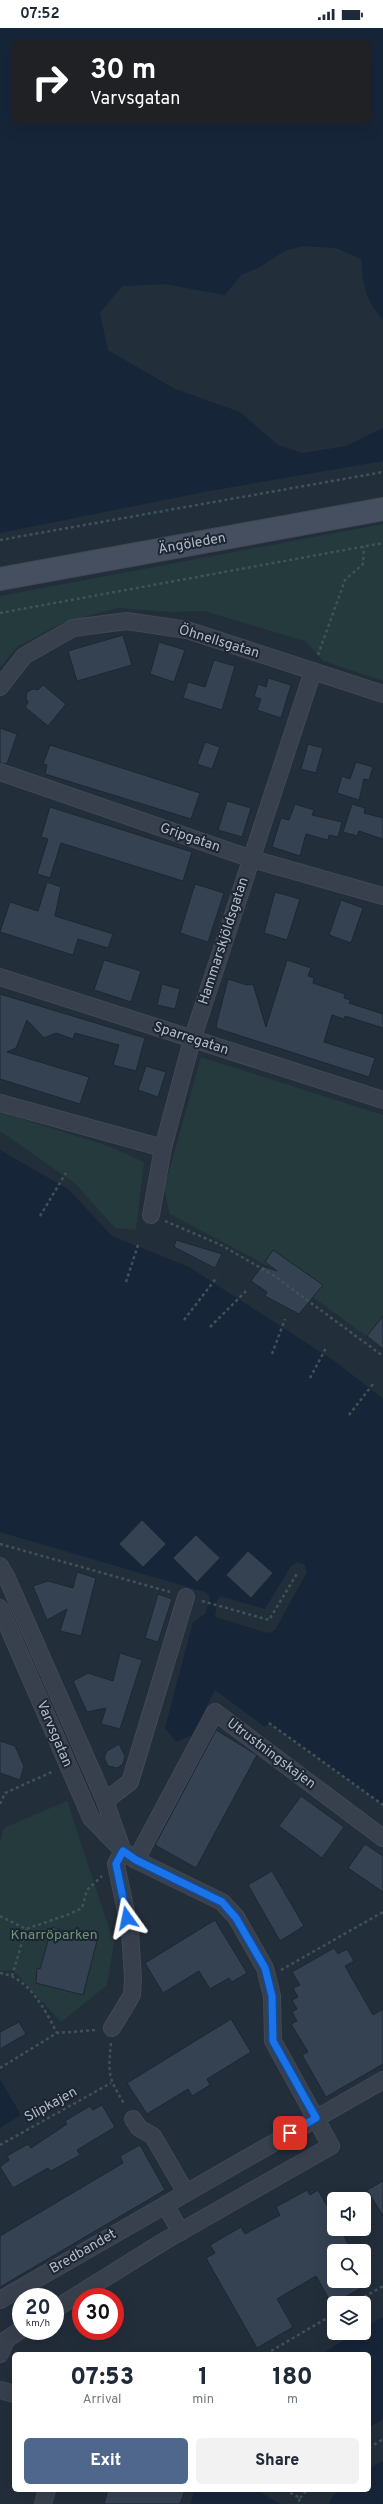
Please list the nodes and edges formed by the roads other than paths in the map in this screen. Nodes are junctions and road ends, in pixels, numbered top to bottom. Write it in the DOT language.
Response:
graph roads {
  1 [pos="383,509"];
  2 [pos="0,579"];
  3 [pos="313,671"];
  4 [pos="0,687"];
  5 [pos="383,694"];
  6 [pos="0,772"];
  7 [pos="252,859"];
  8 [pos="383,896"];
  9 [pos="0,977"];
  10 [pos="192,1040"];
  11 [pos="383,1100"];
  12 [pos="0,1102"];
  13 [pos="163,1148"];
  14 [pos="151,1215"];
  15 [pos="0,1566"];
  16 [pos="186,1597"];
  17 [pos="0,1608"];
  18 [pos="105,1801"];
  19 [pos="383,1838"];
  20 [pos="123,1851"];
  21 [pos="136,1860"];
  22 [pos="112,2028"];
  23 [pos="383,2080"];
  24 [pos="316,2118"];
  25 [pos="133,2119"];
  26 [pos="186,2193"];
  27 [pos="165,2205"];
  28 [pos="181,2232"];
  29 [pos="0,2300"];
  30 [pos="64,2304"];
  31 [pos="12,2336"];
  32 [pos="0,2354"];
  33 [pos="0,2390"];
  34 [pos="12,2393"];
  35 [pos="46,2492"];
  36 [pos="43,2504"];
  1 -- 2 [label="main road, Ängöleden"];
  3 -- 4 [label="street, Öhnellsgatan"];
  3 -- 5 [label="street, Öhnellsgatan"];
  3 -- 7 [label="street, Hammarskjöldsgatan"];
  6 -- 7 [label="street, Gripgatan"];
  7 -- 8 [label="street, Gripgatan"];
  7 -- 10 [label="street, Hammarskjöldsgatan"];
  9 -- 10 [label="street, Sparregatan"];
  10 -- 11 [label="street, Sparregatan"];
  10 -- 13 [label="street, Hammarskjöldsgatan"];
  12 -- 13 [label="street"];
  13 -- 14 [label="street, Hammarskjöldsgatan"];
  15 -- 18 [label="street, Varvsgatan"];
  16 -- 18 [label="street"];
  17 -- 20 [label="street, Varvsgatan"];
  18 -- 20 [label="street, Varvsgatan"];
  19 -- 21 [label="street, Utrustningskajen"];
  20 -- 21 [label="street, Varvsgatan"];
  20 -- 22 [label="street"];
  21 -- 24 [label="street, Varvsgatan"];
  23 -- 24 [label="street, Bredbandet"];
  24 -- 26 [label="street, Bredbandet"];
  24 -- 28 [label="street, Varvsgatan"];
  25 -- 26 [label="street"];
  26 -- 27 [label="street, Bredbandet"];
  27 -- 28 [label="street"];
  27 -- 29 [label="street, Bredbandet"];
  28 -- 30 [label="street"];
  31 -- 32 [label="street"];
  33 -- 34 [label="street"];
  35 -- 36 [label="street"];
}
